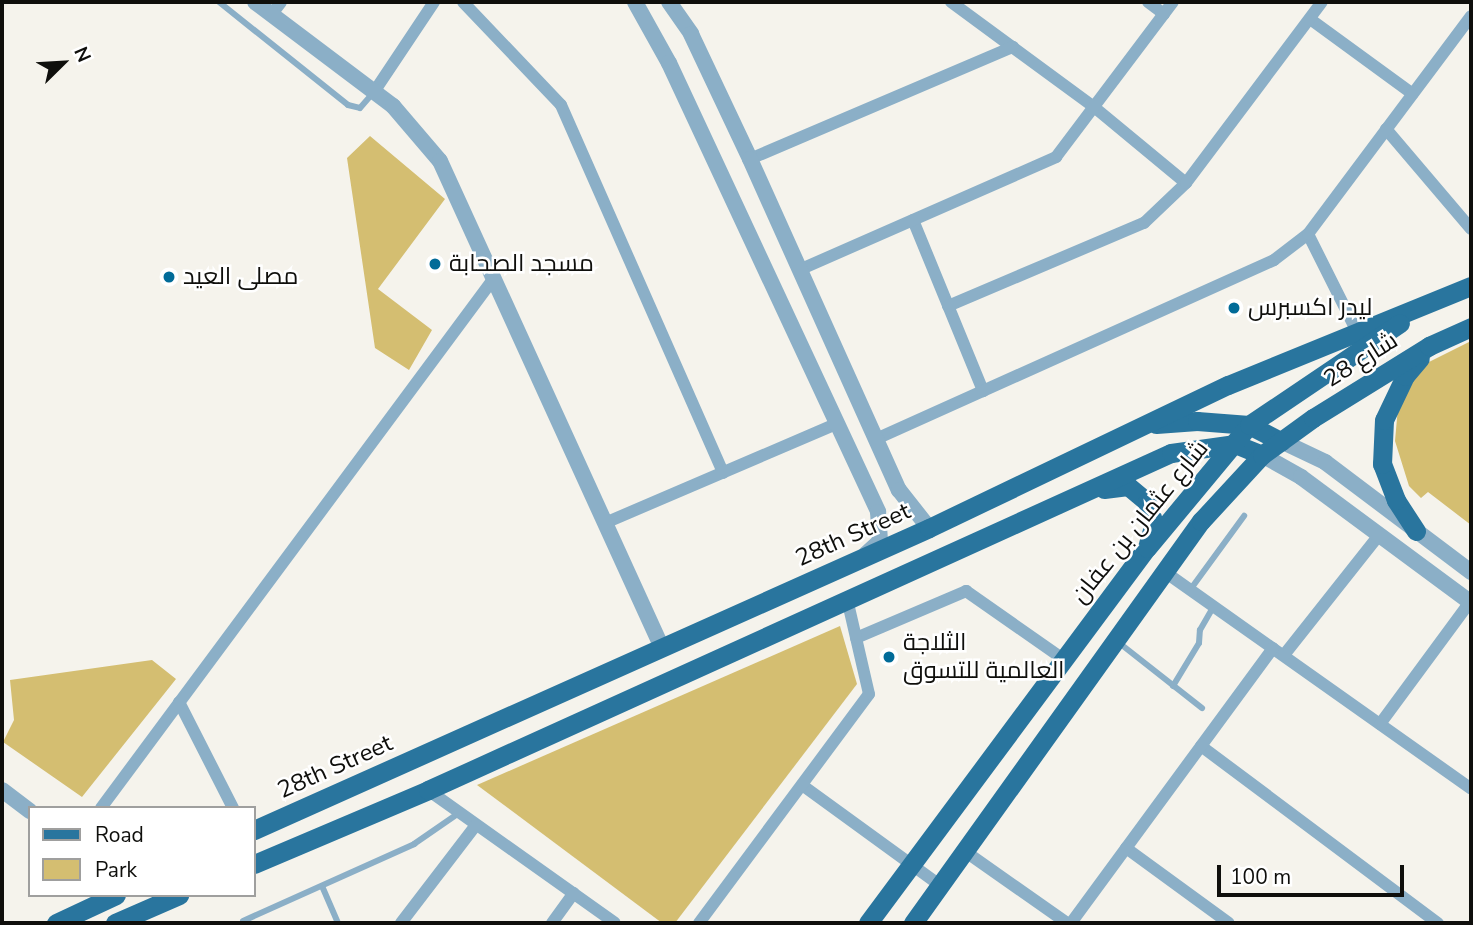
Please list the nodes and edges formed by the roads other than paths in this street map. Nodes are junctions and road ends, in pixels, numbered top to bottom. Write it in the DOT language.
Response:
graph roads {
  1 [pos="219,2"];
  2 [pos="256,2"];
  3 [pos="434,2"];
  4 [pos="463,2"];
  5 [pos="635,2"];
  6 [pos="668,2"];
  7 [pos="951,2"];
  8 [pos="1148,2"];
  9 [pos="1173,2"];
  10 [pos="1322,2"];
  11 [pos="276,8"];
  12 [pos="1164,14"];
  13 [pos="1471,16"];
  14 [pos="1310,19"];
  15 [pos="1013,47"];
  16 [pos="374,92"];
  17 [pos="1413,94"];
  18 [pos="1094,107"];
  19 [pos="1386,129"];
  20 [pos="750,159"];
  21 [pos="1186,183"];
  22 [pos="913,220"];
  23 [pos="1471,229"];
  24 [pos="1308,234"];
  25 [pos="799,270"];
  26 [pos="494,278"];
  27 [pos="1471,286"];
  28 [pos="1426,304"];
  29 [pos="948,306"];
  30 [pos="1471,327"];
  31 [pos="1357,332"];
  32 [pos="1429,346"];
  33 [pos="983,391"];
  34 [pos="836,424"];
  35 [pos="1143,425"];
  36 [pos="1249,425"];
  37 [pos="876,439"];
  38 [pos="1281,441"];
  39 [pos="1235,444"];
  40 [pos="1262,455"];
  41 [pos="723,472"];
  42 [pos="899,490"];
  43 [pos="868,492"];
  44 [pos="1086,492"];
  45 [pos="1244,516"];
  46 [pos="605,523"];
  47 [pos="929,528"];
  48 [pos="1416,531"];
  49 [pos="1380,534"];
  50 [pos="1147,548"];
  51 [pos="864,556"];
  52 [pos="1165,572"];
  53 [pos="1471,572"];
  54 [pos="1190,590"];
  55 [pos="847,599"];
  56 [pos="1470,602"];
  57 [pos="1214,607"];
  58 [pos="856,638"];
  59 [pos="1116,640"];
  60 [pos="1273,648"];
  61 [pos="662,649"];
  62 [pos="1284,656"];
  63 [pos="1063,659"];
  64 [pos="1173,686"];
  65 [pos="179,702"];
  66 [pos="1202,708"];
  67 [pos="1380,724"];
  68 [pos="1201,746"];
  69 [pos="802,785"];
  70 [pos="1470,785"];
  71 [pos="2,790"];
  72 [pos="428,790"];
  73 [pos="102,806"];
  74 [pos="232,806"];
  75 [pos="28,810"];
  76 [pos="459,813"];
  77 [pos="476,825"];
  78 [pos="256,829"];
  79 [pos="1126,848"];
  80 [pos="966,852"];
  81 [pos="912,862"];
  82 [pos="256,863"];
  83 [pos="322,886"];
  84 [pos="941,886"];
  85 [pos="574,893"];
  86 [pos="111,897"];
  87 [pos="174,897"];
  88 [pos="243,921"];
  89 [pos="1225,922"];
  90 [pos="56,923"];
  91 [pos="115,923"];
  92 [pos="338,923"];
  93 [pos="401,923"];
  94 [pos="552,923"];
  95 [pos="615,923"];
  96 [pos="699,923"];
  97 [pos="868,923"];
  98 [pos="913,923"];
  99 [pos="1069,923"];
  100 [pos="1438,923"];
  1 -- 16 [label="lane"];
  2 -- 11 [label="street"];
  3 -- 16 [label="street"];
  4 -- 41 [label="street"];
  5 -- 34 [label="street"];
  6 -- 20 [label="street"];
  7 -- 15 [label="street"];
  8 -- 12 [label="street"];
  9 -- 12 [label="street"];
  10 -- 14 [label="street"];
  11 -- 16 [label="street"];
  12 -- 18 [label="street"];
  13 -- 17 [label="street"];
  14 -- 17 [label="street"];
  14 -- 21 [label="street"];
  15 -- 18 [label="street"];
  15 -- 20 [label="street"];
  16 -- 26 [label="street"];
  17 -- 19 [label="street"];
  18 -- 21 [label="street"];
  18 -- 22 [label="street"];
  19 -- 23 [label="street"];
  19 -- 24 [label="street"];
  20 -- 25 [label="street"];
  21 -- 29 [label="street"];
  22 -- 25 [label="street"];
  22 -- 29 [label="street"];
  24 -- 31 [label="street"];
  24 -- 33 [label="street"];
  25 -- 37 [label="street"];
  26 -- 46 [label="street"];
  26 -- 65 [label="street"];
  27 -- 28 [label="main road, 28th Street"];
  28 -- 31 [label="main road, 28th Street"];
  28 -- 36 [label="main road, شارع عثمان بن عفان"];
  29 -- 33 [label="street"];
  30 -- 32 [label="main road, شارع 28"];
  31 -- 35 [label="main road, 28th Street"];
  32 -- 38 [label="main road, شارع 28"];
  32 -- 48 [label="main road"];
  33 -- 37 [label="street"];
  34 -- 41 [label="street"];
  34 -- 43 [label="street"];
  35 -- 36 [label="main road"];
  35 -- 47 [label="main road, 28th Street"];
  36 -- 38 [label="main road"];
  36 -- 39 [label="main road, شارع عثمان بن عفان"];
  37 -- 42 [label="street"];
  38 -- 40 [label="main road, شارع عثمان بن عفان"];
  38 -- 48 [label="street"];
  39 -- 40 [label="main road"];
  39 -- 44 [label="main road"];
  39 -- 50 [label="main road, شارع عثمان بن عفان"];
  40 -- 49 [label="street"];
  40 -- 52 [label="main road, شارع عثمان بن عفان"];
  41 -- 46 [label="street"];
  42 -- 43 [label="street"];
  42 -- 47 [label="street"];
  43 -- 51 [label="street"];
  44 -- 50 [label="main road"];
  44 -- 55 [label="main road"];
  45 -- 54 [label="lane"];
  46 -- 61 [label="street"];
  47 -- 51 [label="main road, 28th Street"];
  48 -- 53 [label="street"];
  49 -- 56 [label="street"];
  49 -- 62 [label="street"];
  50 -- 63 [label="main road, شارع عثمان بن عفان"];
  51 -- 61 [label="main road, 28th Street"];
  52 -- 54 [label="street"];
  52 -- 59 [label="main road, شارع عثمان بن عفان"];
  54 -- 57 [label="street"];
  55 -- 58 [label="street"];
  55 -- 72 [label="main road"];
  56 -- 67 [label="street"];
  57 -- 60 [label="street"];
  57 -- 64 [label="lane"];
  58 -- 63 [label="street"];
  58 -- 69 [label="street"];
  59 -- 64 [label="lane"];
  59 -- 80 [label="main road, شارع عثمان بن عفان"];
  60 -- 62 [label="street"];
  60 -- 68 [label="street"];
  61 -- 78 [label="main road, 28th Street"];
  62 -- 67 [label="street"];
  63 -- 81 [label="main road, شارع عثمان بن عفان"];
  64 -- 66 [label="lane"];
  65 -- 73 [label="street"];
  65 -- 74 [label="street"];
  67 -- 70 [label="street"];
  68 -- 79 [label="street"];
  68 -- 100 [label="street"];
  69 -- 81 [label="street"];
  69 -- 96 [label="street"];
  71 -- 75 [label="street"];
  72 -- 76 [label="street"];
  72 -- 82 [label="main road"];
  76 -- 77 [label="street"];
  76 -- 83 [label="lane"];
  77 -- 85 [label="street"];
  77 -- 93 [label="street"];
  79 -- 89 [label="street"];
  79 -- 99 [label="street"];
  80 -- 84 [label="main road, شارع عثمان بن عفان"];
  80 -- 99 [label="street"];
  81 -- 84 [label="street"];
  81 -- 97 [label="main road, شارع عثمان بن عفان"];
  83 -- 88 [label="lane"];
  83 -- 92 [label="lane"];
  84 -- 98 [label="main road, شارع عثمان بن عفان"];
  85 -- 94 [label="street"];
  85 -- 95 [label="street"];
  86 -- 90 [label="main road"];
  87 -- 91 [label="main road"];
}
